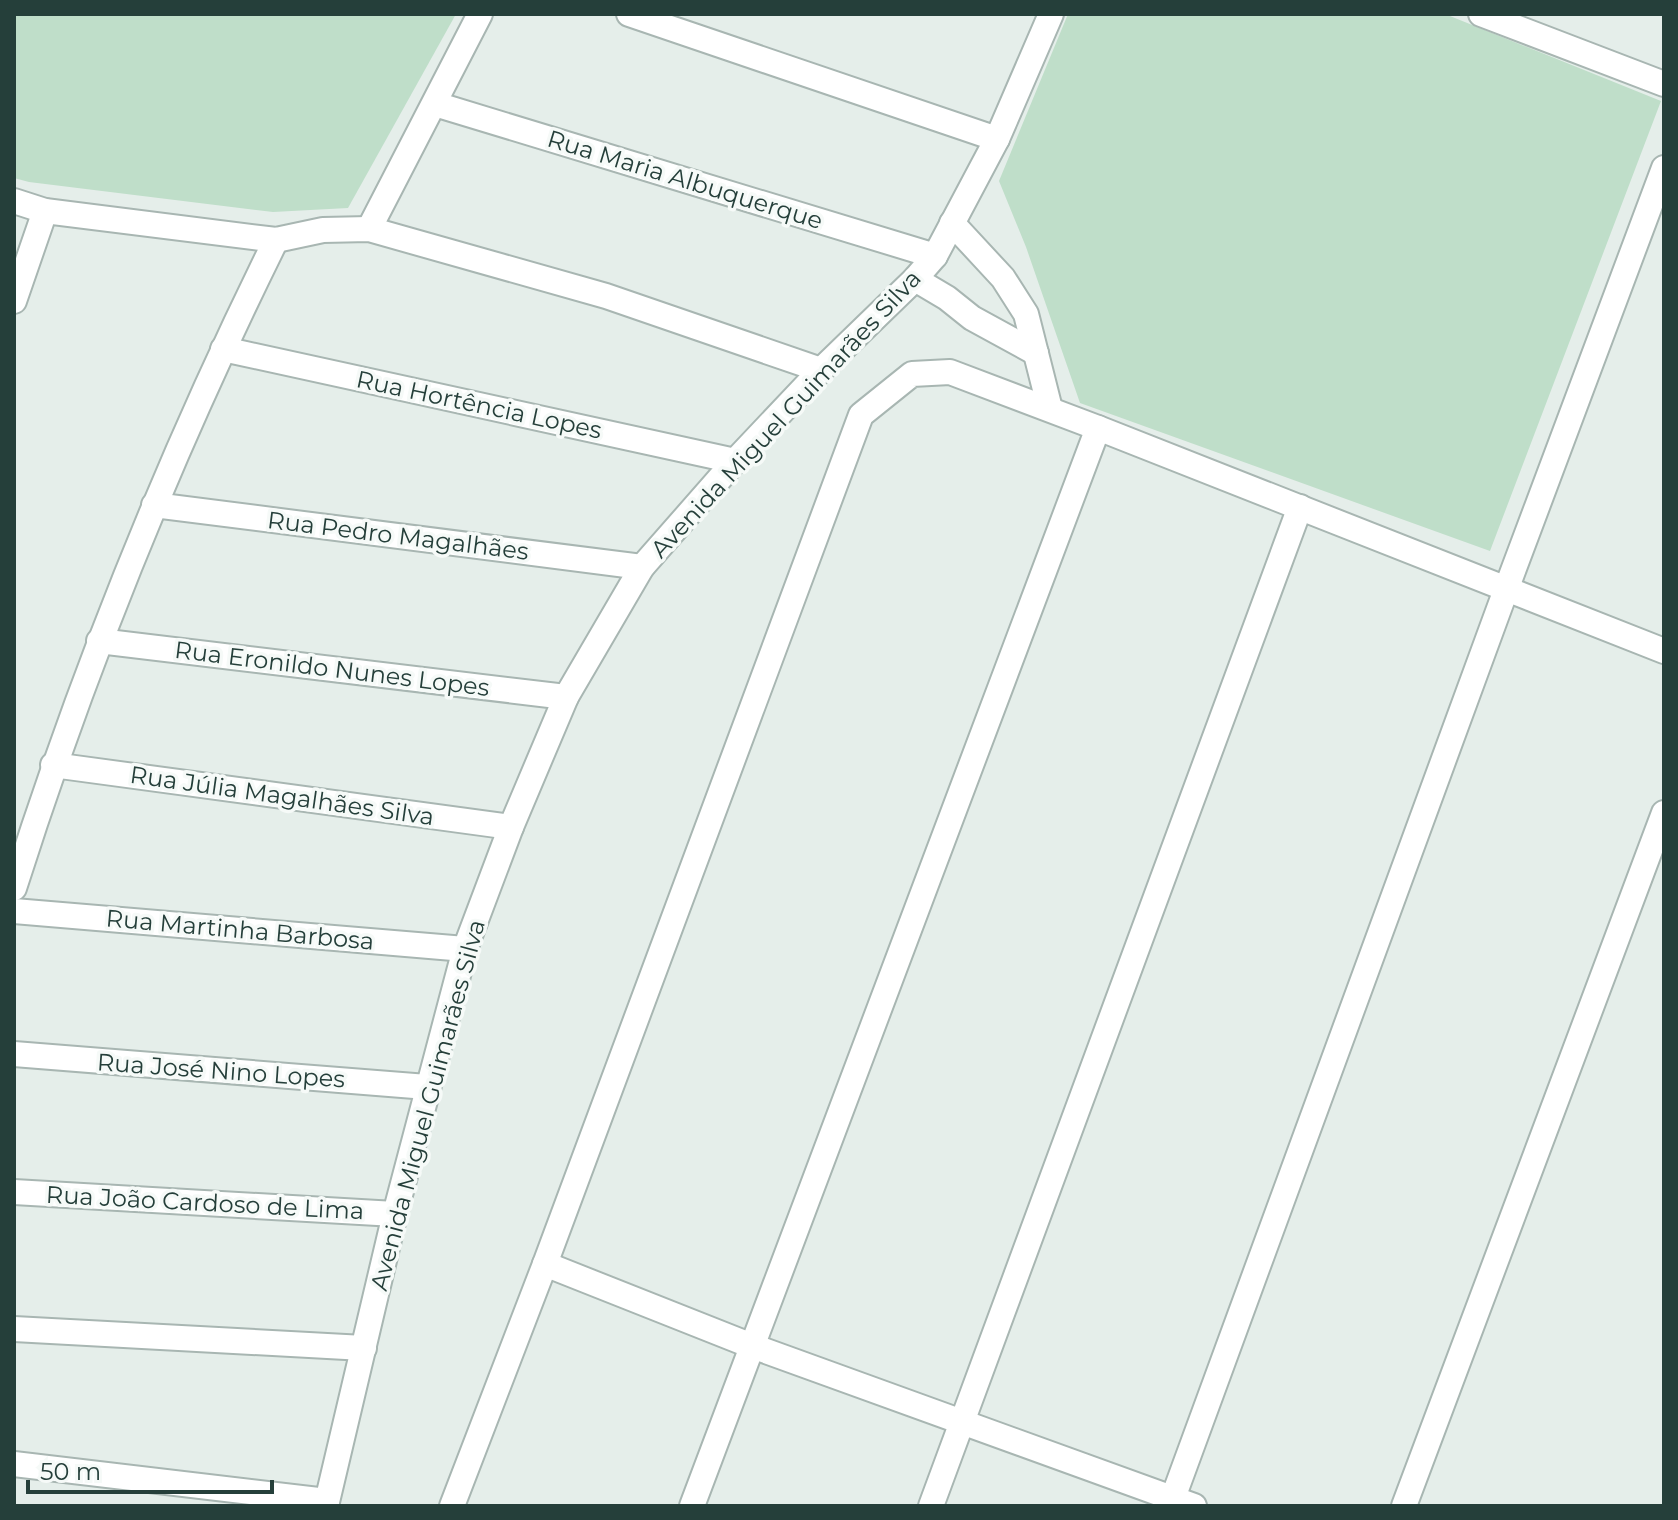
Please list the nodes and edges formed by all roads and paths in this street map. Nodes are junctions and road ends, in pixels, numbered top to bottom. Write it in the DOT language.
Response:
graph roads {
  1 [pos="480,14"];
  2 [pos="629,14"];
  3 [pos="1051,14"];
  4 [pos="1487,15"];
  5 [pos="1664,84"];
  6 [pos="435,104"];
  7 [pos="997,139"];
  8 [pos="1664,168"];
  9 [pos="14,201"];
  10 [pos="45,211"];
  11 [pos="952,223"];
  12 [pos="369,229"];
  13 [pos="276,240"];
  14 [pos="935,256"];
  15 [pos="915,279"];
  16 [pos="14,301"];
  17 [pos="223,349"];
  18 [pos="1036,353"];
  19 [pos="821,370"];
  20 [pos="1050,409"];
  21 [pos="1098,428"];
  22 [pos="735,461"];
  23 [pos="154,505"];
  24 [pos="1300,507"];
  25 [pos="642,567"];
  26 [pos="1507,587"];
  27 [pos="99,641"];
  28 [pos="1664,651"];
  29 [pos="566,697"];
  30 [pos="53,765"];
  31 [pos="1664,813"];
  32 [pos="511,827"];
  33 [pos="14,888"];
  34 [pos="14,911"];
  35 [pos="465,949"];
  36 [pos="14,1054"];
  37 [pos="427,1087"];
  38 [pos="14,1192"];
  39 [pos="395,1214"];
  40 [pos="545,1264"];
  41 [pos="14,1329"];
  42 [pos="752,1346"];
  43 [pos="364,1348"];
  44 [pos="962,1423"];
  45 [pos="14,1464"];
  46 [pos="326,1503"];
  47 [pos="1179,1503"];
  48 [pos="452,1506"];
  49 [pos="692,1506"];
  50 [pos="931,1506"];
  51 [pos="1404,1506"];
  1 -- 6 [label="street"];
  2 -- 7 [label="street"];
  3 -- 7 [label="street, Avenida Miguel Guimarães Silva"];
  4 -- 5 [label="street"];
  6 -- 12 [label="street"];
  6 -- 14 [label="street, Rua Maria Albuquerque"];
  7 -- 11 [label="street, Avenida Miguel Guimarães Silva"];
  8 -- 26 [label="street"];
  9 -- 10 [label="street"];
  10 -- 13 [label="street"];
  10 -- 16 [label="street"];
  11 -- 14 [label="street, Avenida Miguel Guimarães Silva"];
  11 -- 18 [label="street"];
  12 -- 13 [label="street"];
  12 -- 19 [label="street"];
  13 -- 17 [label="street"];
  14 -- 15 [label="street, Avenida Miguel Guimarães Silva"];
  15 -- 18 [label="street"];
  15 -- 19 [label="street, Avenida Miguel Guimarães Silva"];
  17 -- 22 [label="street, Rua Hortência Lopes"];
  17 -- 23 [label="street"];
  18 -- 20 [label="street"];
  19 -- 22 [label="street, Avenida Miguel Guimarães Silva"];
  20 -- 21 [label="street"];
  20 -- 40 [label="street"];
  21 -- 24 [label="street"];
  21 -- 42 [label="street"];
  22 -- 25 [label="street, Avenida Miguel Guimarães Silva"];
  23 -- 25 [label="street, Rua Pedro Magalhães"];
  23 -- 27 [label="street"];
  24 -- 26 [label="street"];
  24 -- 44 [label="street"];
  25 -- 29 [label="street, Avenida Miguel Guimarães Silva"];
  26 -- 28 [label="street"];
  26 -- 47 [label="street"];
  27 -- 29 [label="street, Rua Eronildo Nunes Lopes"];
  27 -- 30 [label="street"];
  29 -- 32 [label="street, Avenida Miguel Guimarães Silva"];
  30 -- 32 [label="street, Rua Júlia Magalhães Silva"];
  30 -- 33 [label="street"];
  31 -- 51 [label="street"];
  32 -- 35 [label="street, Avenida Miguel Guimarães Silva"];
  34 -- 35 [label="street, Rua Martinha Barbosa"];
  35 -- 37 [label="street, Avenida Miguel Guimarães Silva"];
  36 -- 37 [label="street, Rua José Nino Lopes"];
  37 -- 39 [label="street, Avenida Miguel Guimarães Silva"];
  38 -- 39 [label="street, Rua João Cardoso de Lima"];
  39 -- 43 [label="street, Avenida Miguel Guimarães Silva"];
  40 -- 42 [label="street"];
  40 -- 48 [label="street"];
  41 -- 43 [label="street"];
  42 -- 44 [label="street"];
  42 -- 49 [label="street"];
  43 -- 46 [label="street, Avenida Miguel Guimarães Silva"];
  44 -- 47 [label="street"];
  44 -- 50 [label="street"];
  45 -- 46 [label="street"];
}
